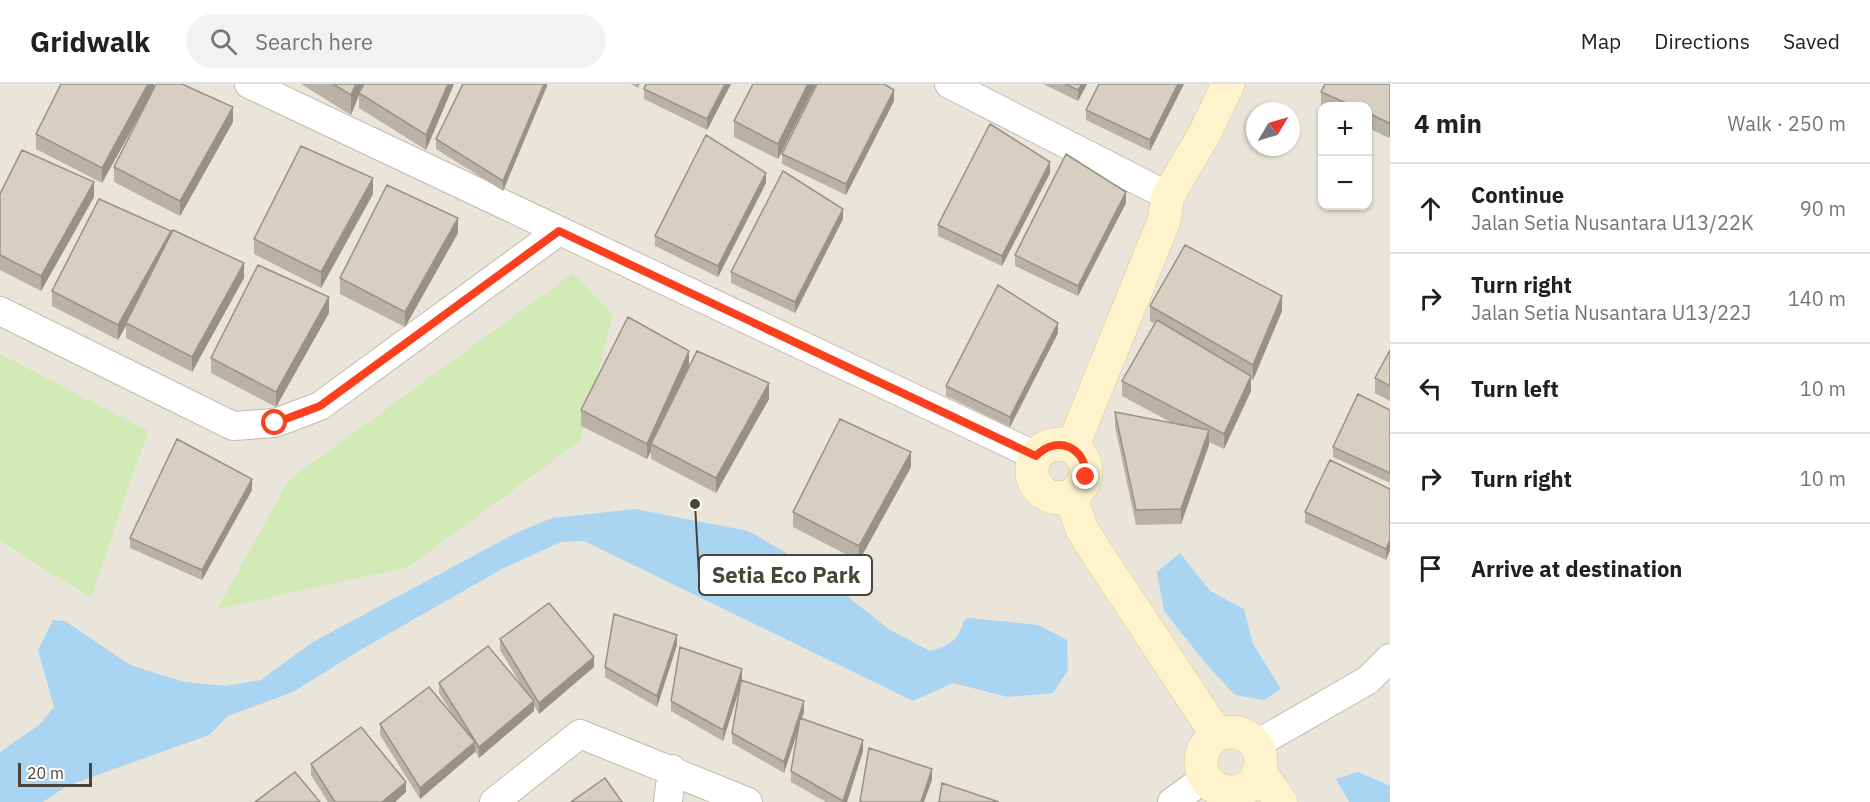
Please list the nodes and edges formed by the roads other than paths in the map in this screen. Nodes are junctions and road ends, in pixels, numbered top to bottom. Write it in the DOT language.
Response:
graph roads {
  1 [pos="249,84"];
  2 [pos="949,84"];
  3 [pos="1228,84"];
  4 [pos="1168,196"];
  5 [pos="559,231"];
  6 [pos="0,311"];
  7 [pos="1072,447"];
  8 [pos="1036,456"];
  9 [pos="1070,496"];
  10 [pos="1390,658"];
  11 [pos="1216,735"];
  12 [pos="1257,758"];
  13 [pos="672,769"];
  14 [pos="1223,791"];
  15 [pos="494,802"];
  16 [pos="668,802"];
  17 [pos="748,802"];
  18 [pos="1172,802"];
  19 [pos="1281,802"];
  1 -- 5 [label="street"];
  2 -- 4 [label="street"];
  3 -- 4 [label="street"];
  4 -- 7 [label="street"];
  5 -- 6 [label="street"];
  5 -- 8 [label="street"];
  7 -- 8 [label="street"];
  7 -- 9 [label="street"];
  8 -- 9 [label="street"];
  9 -- 11 [label="street"];
  10 -- 12 [label="street"];
  11 -- 12 [label="street"];
  11 -- 14 [label="street"];
  12 -- 14 [label="street"];
  12 -- 19 [label="street"];
  13 -- 15 [label="street"];
  13 -- 16 [label="street"];
  13 -- 17 [label="street"];
  14 -- 18 [label="street"];
}
